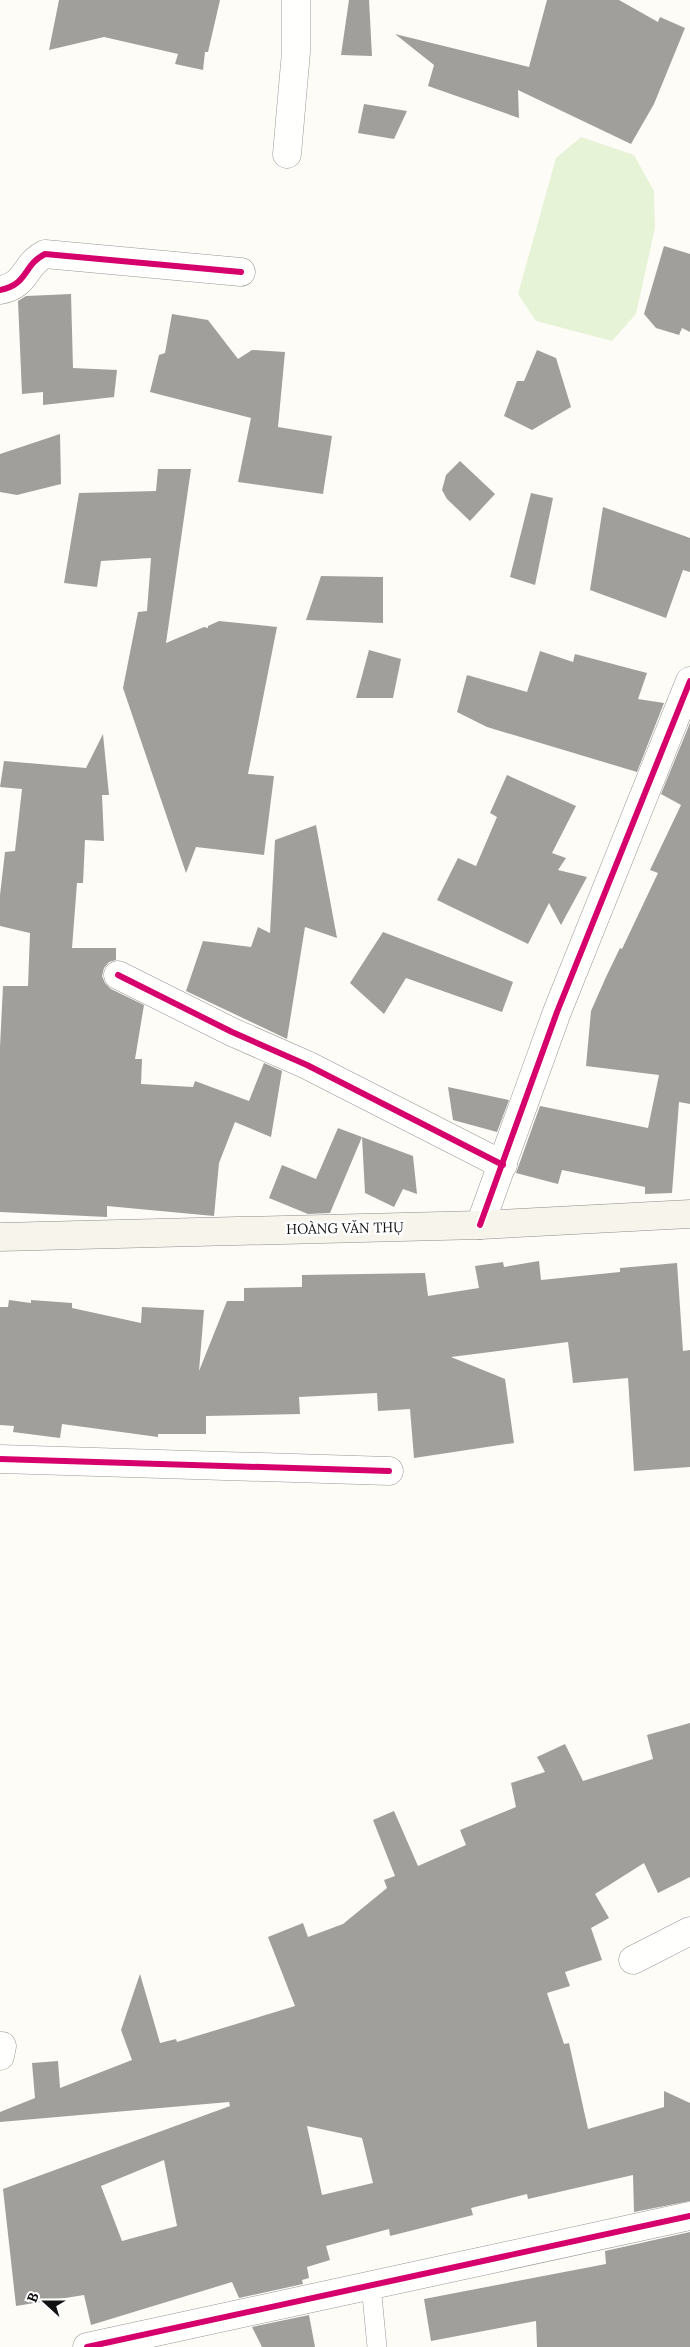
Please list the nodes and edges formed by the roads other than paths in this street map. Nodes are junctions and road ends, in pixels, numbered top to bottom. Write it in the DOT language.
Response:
graph roads {
  1 [pos="296,0"];
  2 [pos="287,154"];
  3 [pos="241,272"];
  4 [pos="0,290"];
  5 [pos="690,681"];
  6 [pos="118,975"];
  7 [pos="503,1165"];
  8 [pos="690,1214"];
  9 [pos="480,1225"];
  10 [pos="0,1237"];
  11 [pos="0,1459"];
  12 [pos="389,1471"];
  13 [pos="690,1931"];
  14 [pos="633,1960"];
  15 [pos="690,2216"];
  16 [pos="371,2285"];
  17 [pos="87,2347"];
  18 [pos="377,2347"];
  1 -- 2 [label="street"];
  3 -- 4 [label="street"];
  5 -- 7 [label="street"];
  6 -- 7 [label="street"];
  7 -- 9 [label="street"];
  8 -- 9 [label="main road, HOÀNG VĂN THỤ"];
  9 -- 10 [label="main road, HOÀNG VĂN THỤ"];
  11 -- 12 [label="street"];
  13 -- 14 [label="street"];
  15 -- 16 [label="street"];
  16 -- 17 [label="street"];
  16 -- 18 [label="lane"];
}
